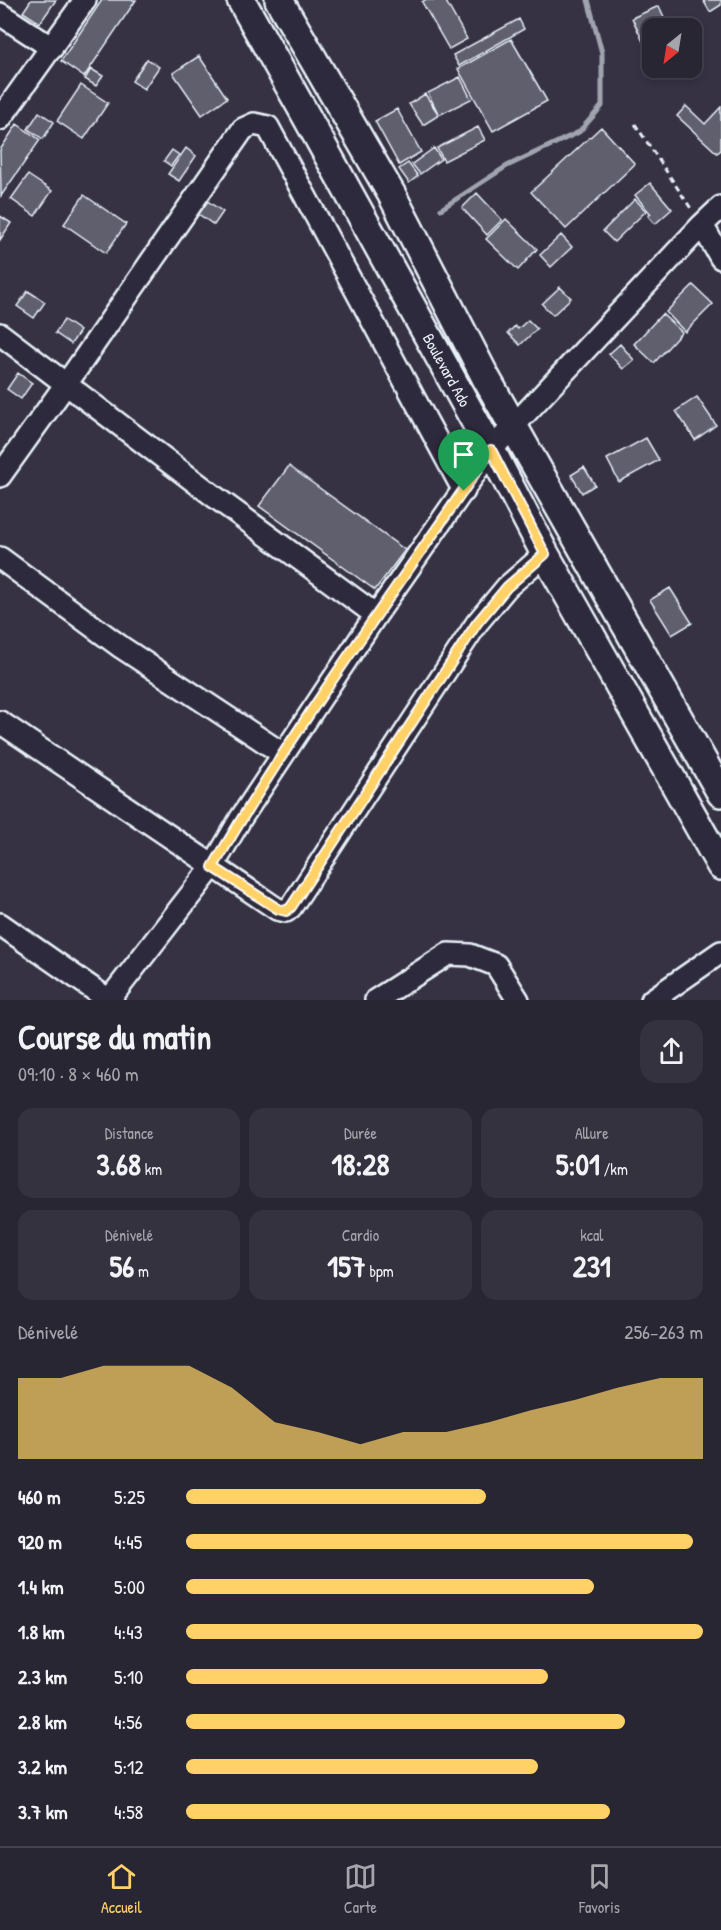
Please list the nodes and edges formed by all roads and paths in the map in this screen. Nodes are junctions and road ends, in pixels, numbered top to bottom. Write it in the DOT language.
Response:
graph roads {
  1 [pos="85,0"];
  2 [pos="241,0"];
  3 [pos="279,0"];
  4 [pos="0,14"];
  5 [pos="52,48"];
  6 [pos="0,119"];
  7 [pos="635,124"];
  8 [pos="721,207"];
  9 [pos="702,225"];
  10 [pos="721,258"];
  11 [pos="0,334"];
  12 [pos="66,384"];
  13 [pos="514,426"];
  14 [pos="491,450"];
  15 [pos="0,476"];
  16 [pos="464,491"];
  17 [pos="545,554"];
  18 [pos="0,558"];
  19 [pos="376,615"];
  20 [pos="0,722"];
  21 [pos="284,754"];
  22 [pos="721,793"];
  23 [pos="721,866"];
  24 [pos="213,867"];
  25 [pos="0,924"];
  26 [pos="721,952"];
  27 [pos="109,1000"];
  28 [pos="376,1000"];
  29 [pos="518,1000"];
  30 [pos="652,1000"];
  1 -- 5 [label="street"];
  2 -- 14 [label="main road, Boulevard Ado"];
  3 -- 13 [label="main road, Boulevard Ado"];
  4 -- 5 [label="street"];
  5 -- 6 [label="street"];
  7 -- 9 [label="path"];
  8 -- 9 [label="street"];
  9 -- 10 [label="street"];
  9 -- 13 [label="street"];
  11 -- 12 [label="street"];
  12 -- 15 [label="street"];
  12 -- 16 [label="street"];
  12 -- 19 [label="street"];
  13 -- 14 [label="street"];
  13 -- 22 [label="main road, Boulevard Ado"];
  14 -- 16 [label="street"];
  14 -- 17 [label="main road, Boulevard Ado"];
  16 -- 19 [label="street"];
  17 -- 23 [label="main road, Boulevard Ado"];
  17 -- 24 [label="street"];
  18 -- 21 [label="street"];
  19 -- 21 [label="street"];
  20 -- 24 [label="street"];
  21 -- 24 [label="street"];
  24 -- 27 [label="street"];
  25 -- 27 [label="street"];
  26 -- 30 [label="street"];
  28 -- 29 [label="street"];
}
